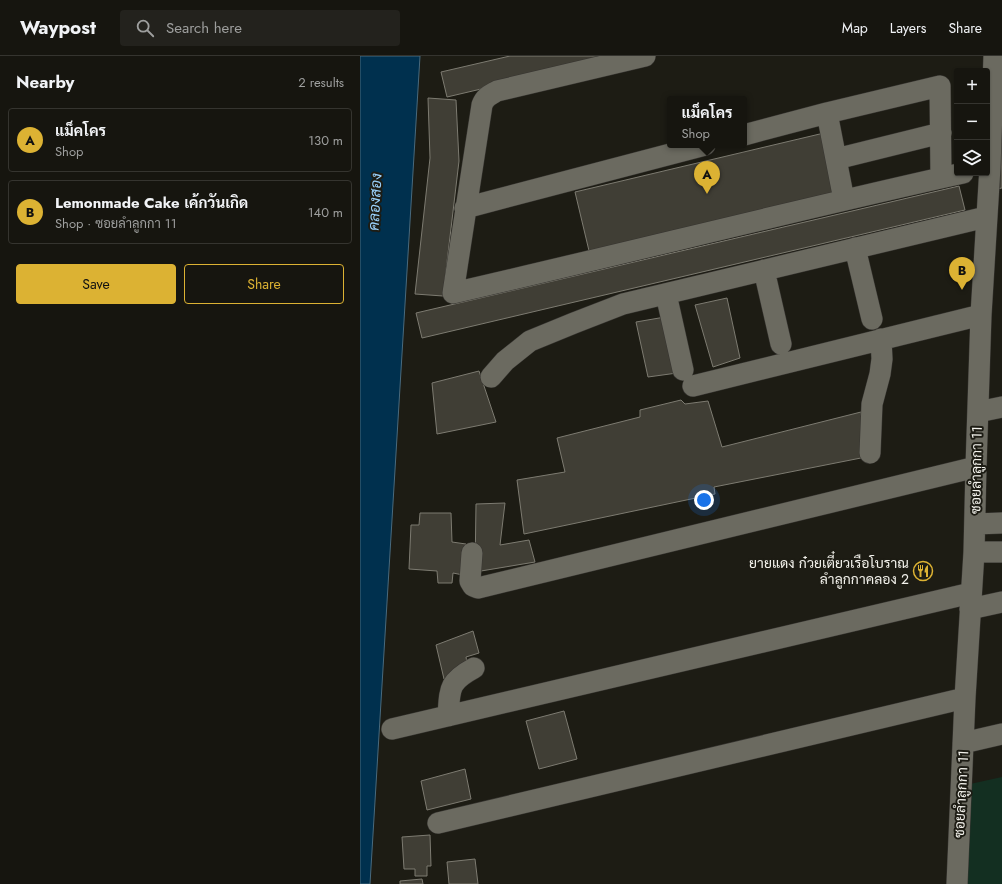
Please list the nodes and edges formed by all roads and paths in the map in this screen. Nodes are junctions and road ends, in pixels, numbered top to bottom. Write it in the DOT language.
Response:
graph roads {
  1 [pos="645,56"];
  2 [pos="997,60"];
  3 [pos="827,113"];
  4 [pos="941,133"];
  5 [pos="747,134"];
  6 [pos="990,143"];
  7 [pos="694,148"];
  8 [pos="836,159"];
  9 [pos="990,174"];
  10 [pos="954,175"];
  11 [pos="941,178"];
  12 [pos="995,193"];
  13 [pos="844,200"];
  14 [pos="465,208"];
  15 [pos="986,216"];
  16 [pos="855,248"];
  17 [pos="993,258"];
  18 [pos="764,270"];
  19 [pos="666,294"];
  20 [pos="981,315"];
  21 [pos="872,319"];
  22 [pos="881,340"];
  23 [pos="781,344"];
  24 [pos="491,377"];
  25 [pos="1002,407"];
  26 [pos="978,412"];
  27 [pos="870,452"];
  28 [pos="976,467"];
  29 [pos="975,524"];
  30 [pos="1002,524"];
  31 [pos="974,552"];
  32 [pos="1002,552"];
  33 [pos="472,553"];
  34 [pos="971,601"];
  35 [pos="1002,602"];
  36 [pos="474,668"];
  37 [pos="965,698"];
  38 [pos="448,716"];
  39 [pos="392,729"];
  40 [pos="1002,734"];
  41 [pos="963,743"];
  42 [pos="438,822"];
  43 [pos="957,884"];
  1 -- 14 [label="street"];
  2 -- 6 [label="street, ซอยลำลูกกา 11"];
  3 -- 4 [label="street"];
  3 -- 5 [label="street"];
  3 -- 8 [label="street"];
  4 -- 8 [label="street"];
  4 -- 11 [label="street"];
  7 -- 14 [label="street"];
  8 -- 13 [label="street"];
  9 -- 12 [label="street, ซอยลำลูกกา 11"];
  10 -- 11 [label="street"];
  11 -- 13 [label="street"];
  12 -- 15 [label="street, ซอยลำลูกกา 11"];
  13 -- 14 [label="street"];
  15 -- 16 [label="street"];
  15 -- 17 [label="street, ซอยลำลูกกา 11"];
  16 -- 18 [label="street"];
  16 -- 21 [label="street"];
  17 -- 20 [label="street, ซอยลำลูกกา 11"];
  18 -- 19 [label="street"];
  18 -- 23 [label="street"];
  19 -- 22 [label="street"];
  19 -- 24 [label="street"];
  20 -- 22 [label="street"];
  20 -- 26 [label="street, ซอยลำลูกกา 11"];
  22 -- 27 [label="street"];
  25 -- 26 [label="street"];
  26 -- 28 [label="street, ซอยลำลูกกา 11"];
  28 -- 29 [label="street, ซอยลำลูกกา 11"];
  28 -- 33 [label="street"];
  29 -- 30 [label="street"];
  29 -- 31 [label="street, ซอยลำลูกกา 11"];
  31 -- 32 [label="street"];
  31 -- 34 [label="street, ซอยลำลูกกา 11"];
  34 -- 35 [label="street"];
  34 -- 37 [label="street, ซอยลำลูกกา 11"];
  34 -- 38 [label="street"];
  36 -- 38 [label="street"];
  37 -- 41 [label="street, ซอยลำลูกกา 11"];
  37 -- 42 [label="street"];
  38 -- 39 [label="street"];
  40 -- 41 [label="street"];
  41 -- 43 [label="street, ซอยลำลูกกา 11"];
}
